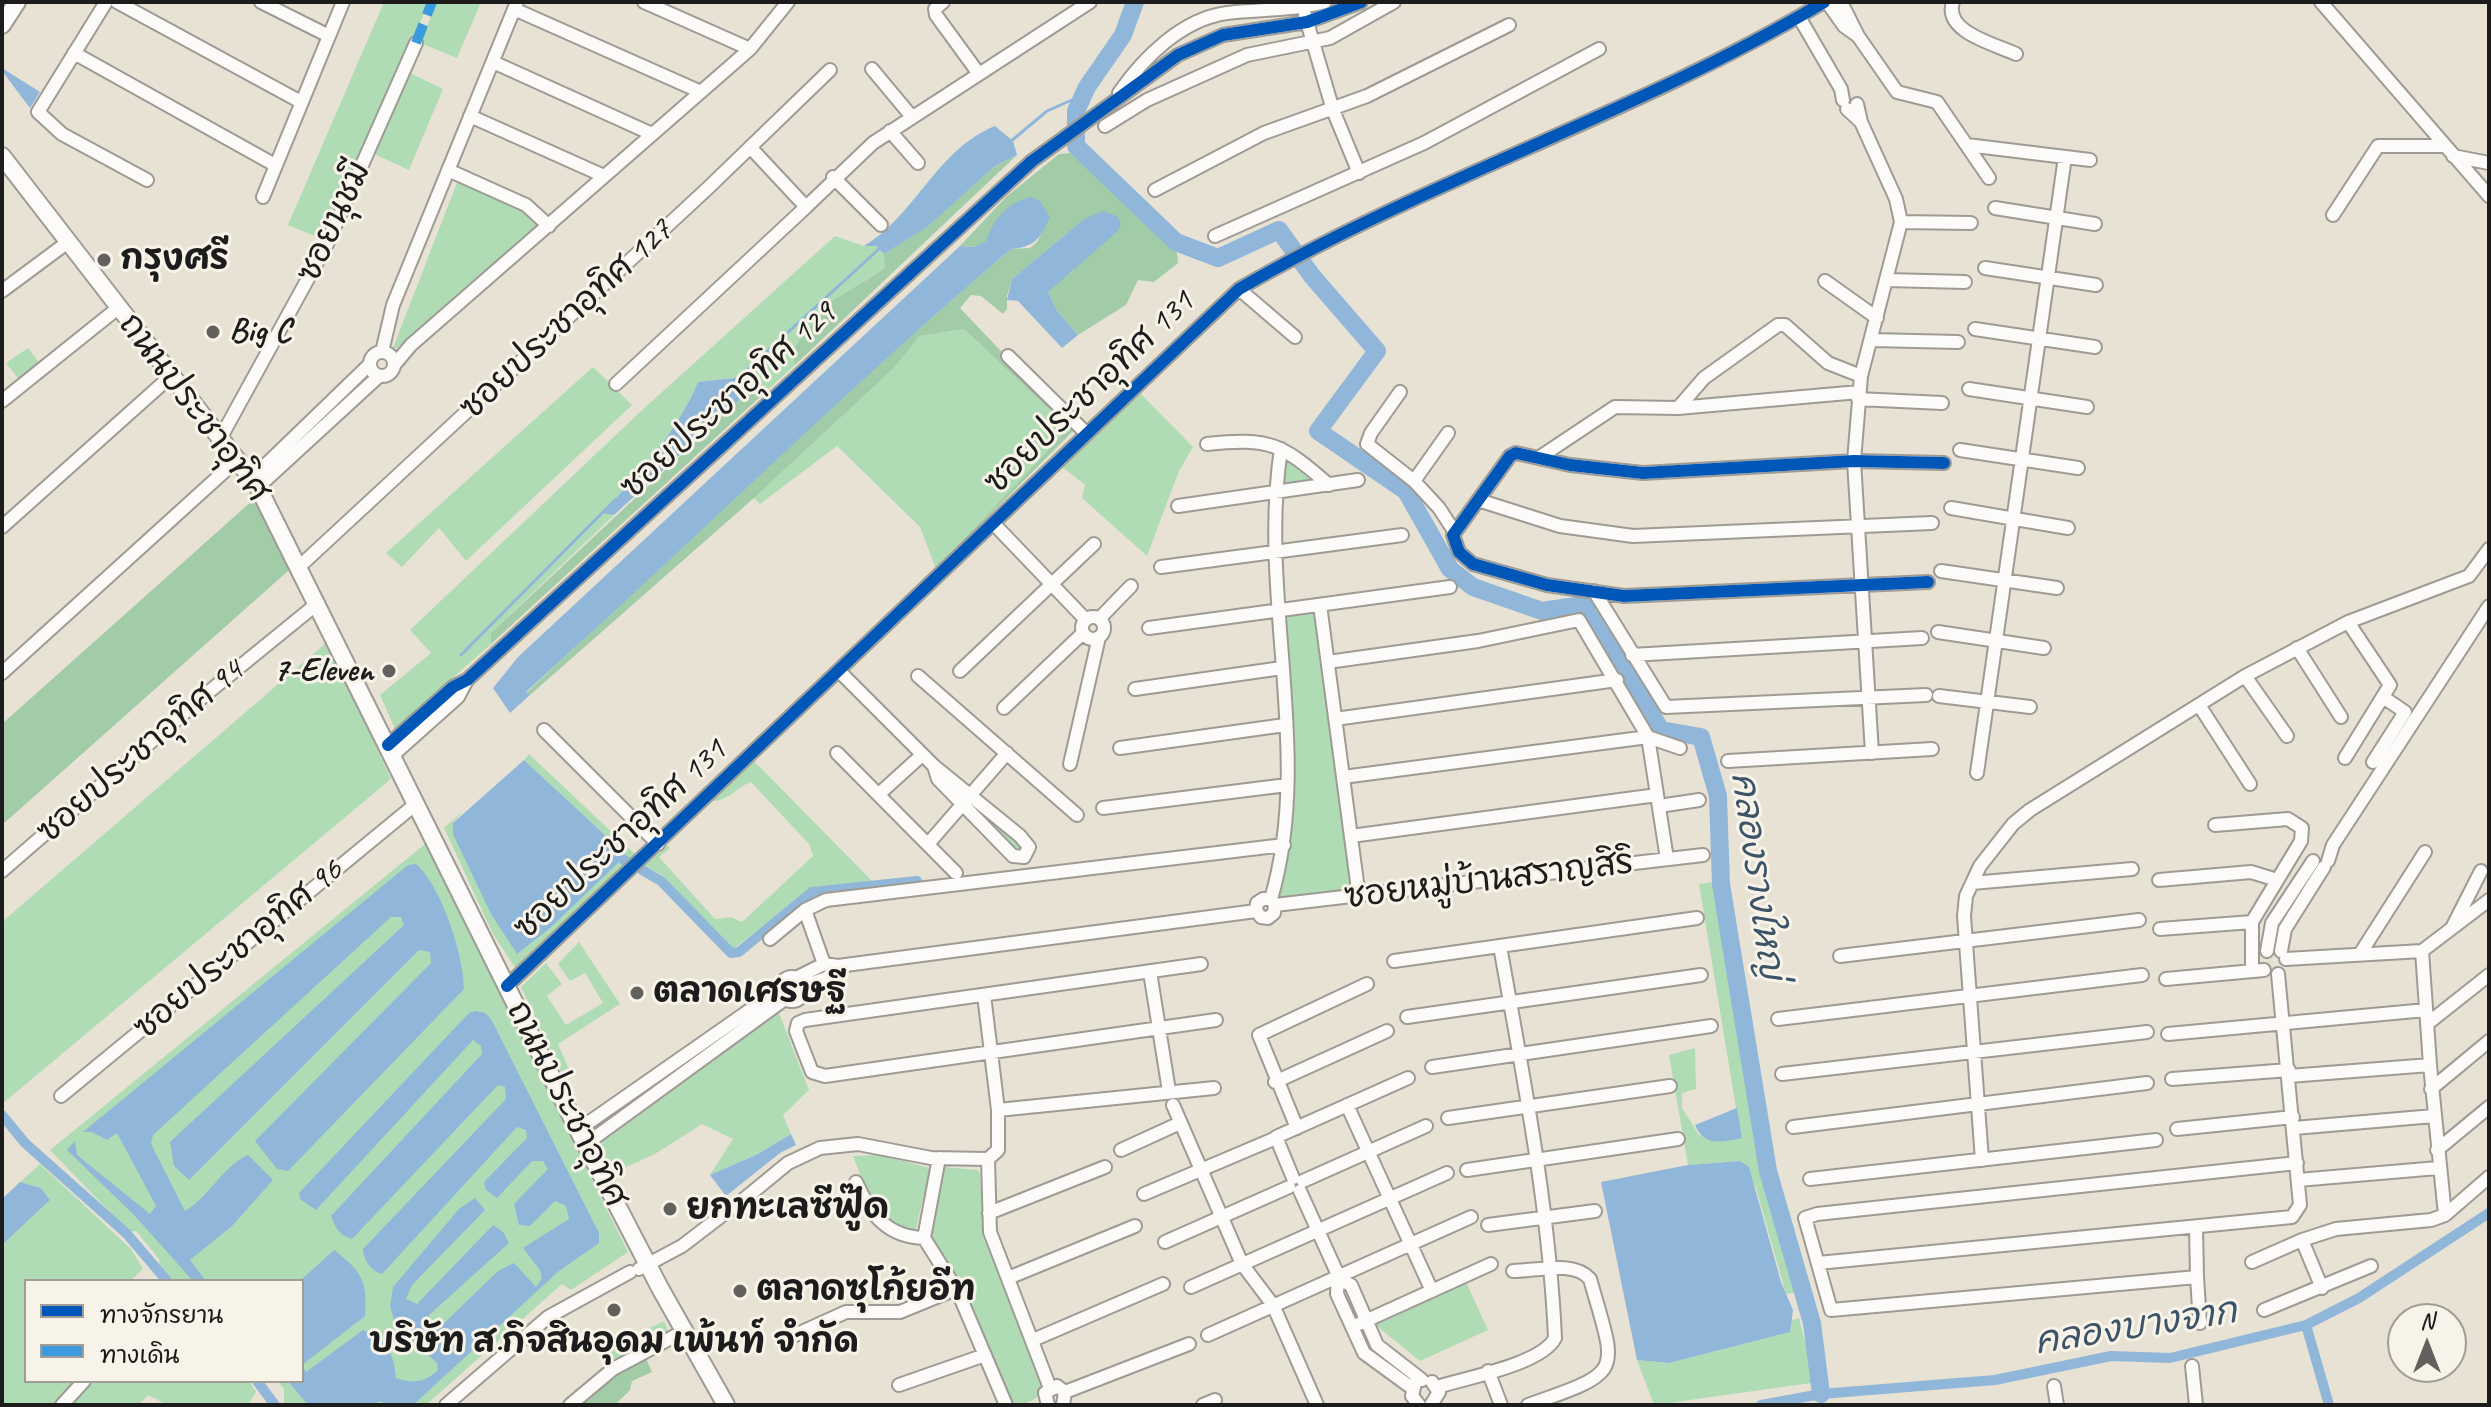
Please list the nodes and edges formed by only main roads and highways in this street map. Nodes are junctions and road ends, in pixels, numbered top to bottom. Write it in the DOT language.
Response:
graph roads {
  1 [pos="17,2"];
  2 [pos="2,25"];
  3 [pos="2,156"];
  4 [pos="726,1405"];
  1 -- 2 [label="main road"];
  3 -- 4 [label="main road, ถนนประชาอุทิศ"];
}
